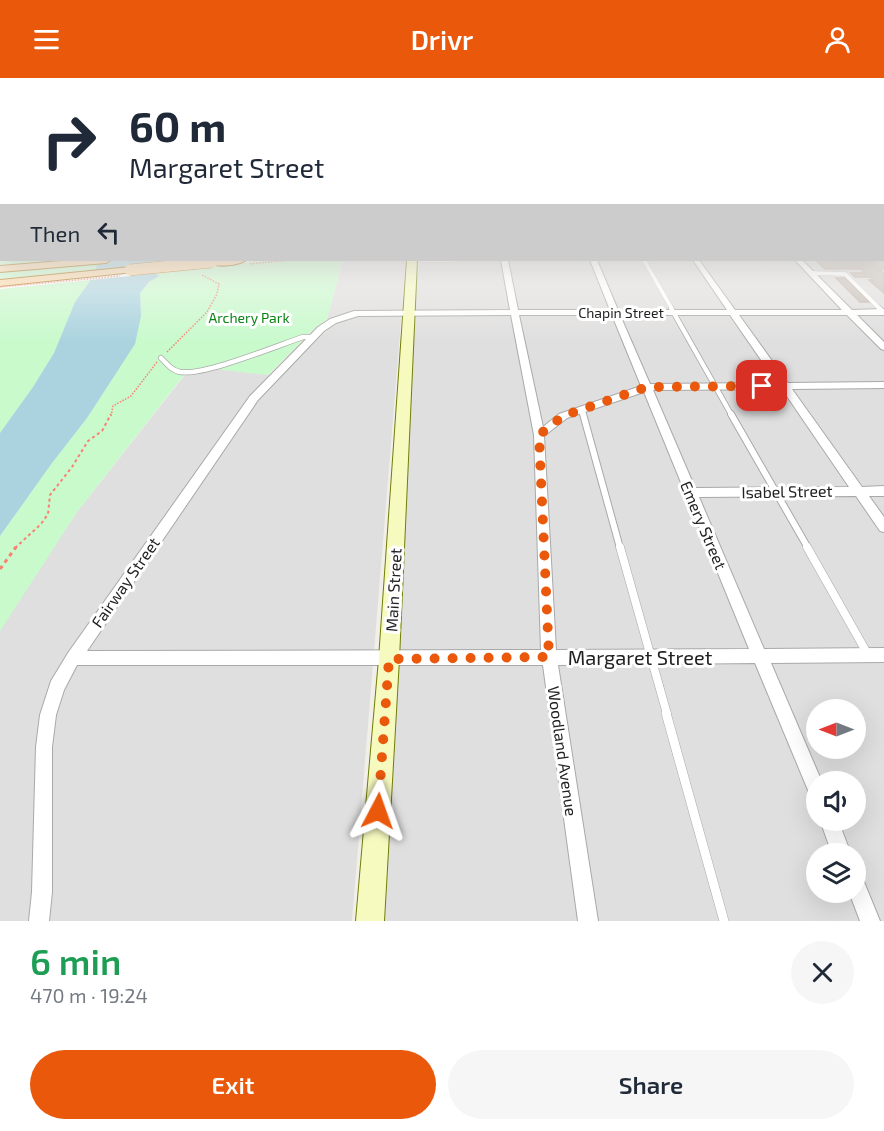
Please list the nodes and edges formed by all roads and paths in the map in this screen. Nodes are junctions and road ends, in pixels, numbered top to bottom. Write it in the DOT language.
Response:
graph roads {
  1 [pos="67,263"];
  2 [pos="198,263"];
  3 [pos="412,263"];
  4 [pos="505,263"];
  5 [pos="594,263"];
  6 [pos="647,263"];
  7 [pos="698,263"];
  8 [pos="801,263"];
  9 [pos="0,269"];
  10 [pos="199,273"];
  11 [pos="811,273"];
  12 [pos="129,275"];
  13 [pos="0,283"];
  14 [pos="0,287"];
  15 [pos="514,311"];
  16 [pos="409,312"];
  17 [pos="614,312"];
  18 [pos="672,312"];
  19 [pos="732,312"];
  20 [pos="849,312"];
  21 [pos="883,312"];
  22 [pos="357,313"];
  23 [pos="314,336"];
  24 [pos="884,347"];
  25 [pos="161,358"];
  26 [pos="786,385"];
  27 [pos="714,386"];
  28 [pos="884,386"];
  29 [pos="647,387"];
  30 [pos="582,410"];
  31 [pos="539,435"];
  32 [pos="858,490"];
  33 [pos="775,491"];
  34 [pos="884,491"];
  35 [pos="690,493"];
  36 [pos="884,527"];
  37 [pos="0,570"];
  38 [pos="876,655"];
  39 [pos="761,656"];
  40 [pos="549,657"];
  41 [pos="650,657"];
  42 [pos="73,658"];
  43 [pos="389,659"];
  44 [pos="809,771"];
  45 [pos="863,903"];
  46 [pos="39,921"];
  47 [pos="370,921"];
  48 [pos="588,921"];
  49 [pos="724,921"];
  50 [pos="870,921"];
  1 -- 9 [label="main road"];
  2 -- 13 [label="main road, bridge"];
  3 -- 16 [label="street, Main Street"];
  4 -- 15 [label="street, Woodland Avenue"];
  5 -- 17 [label="street, Emery Street"];
  6 -- 18 [label="lane"];
  7 -- 19 [label="street"];
  8 -- 11 [label="street"];
  10 -- 25 [label="path"];
  11 -- 20 [label="street"];
  11 -- 21 [label="lane"];
  12 -- 14 [label="path, bridge"];
  15 -- 16 [label="street, Chapin Street"];
  15 -- 17 [label="street, Chapin Street"];
  15 -- 31 [label="street, Woodland Avenue"];
  16 -- 22 [label="street, Chapin Street"];
  16 -- 43 [label="street, Main Street"];
  17 -- 18 [label="street, Chapin Street"];
  17 -- 29 [label="street, Emery Street"];
  18 -- 19 [label="street, Chapin Street"];
  18 -- 27 [label="lane"];
  19 -- 20 [label="street, Chapin Street"];
  19 -- 26 [label="street"];
  20 -- 21 [label="street, Chapin Street"];
  20 -- 24 [label="street"];
  22 -- 23 [label="street, Fairway Street"];
  23 -- 25 [label="lane"];
  23 -- 42 [label="street, Fairway Street"];
  25 -- 37 [label="path"];
  26 -- 27 [label="street"];
  26 -- 28 [label="street"];
  26 -- 32 [label="street"];
  27 -- 29 [label="street"];
  27 -- 33 [label="lane"];
  29 -- 30 [label="street"];
  29 -- 35 [label="street, Emery Street"];
  30 -- 31 [label="street"];
  30 -- 41 [label="lane"];
  31 -- 40 [label="street, Woodland Avenue"];
  32 -- 33 [label="street, Isabel Street"];
  32 -- 34 [label="street, Isabel Street"];
  32 -- 36 [label="street"];
  33 -- 35 [label="street, Isabel Street"];
  33 -- 38 [label="lane"];
  35 -- 39 [label="street, Emery Street"];
  38 -- 39 [label="street, Margaret Street"];
  39 -- 41 [label="street, Margaret Street"];
  39 -- 44 [label="street, Emery Street"];
  40 -- 41 [label="street, Margaret Street"];
  40 -- 43 [label="street, Margaret Street"];
  40 -- 48 [label="street, Woodland Avenue"];
  41 -- 49 [label="lane"];
  42 -- 43 [label="street, Margaret Street"];
  42 -- 46 [label="street, Fairway Street"];
  43 -- 47 [label="street, Main Street"];
  45 -- 50 [label="street"];
}
